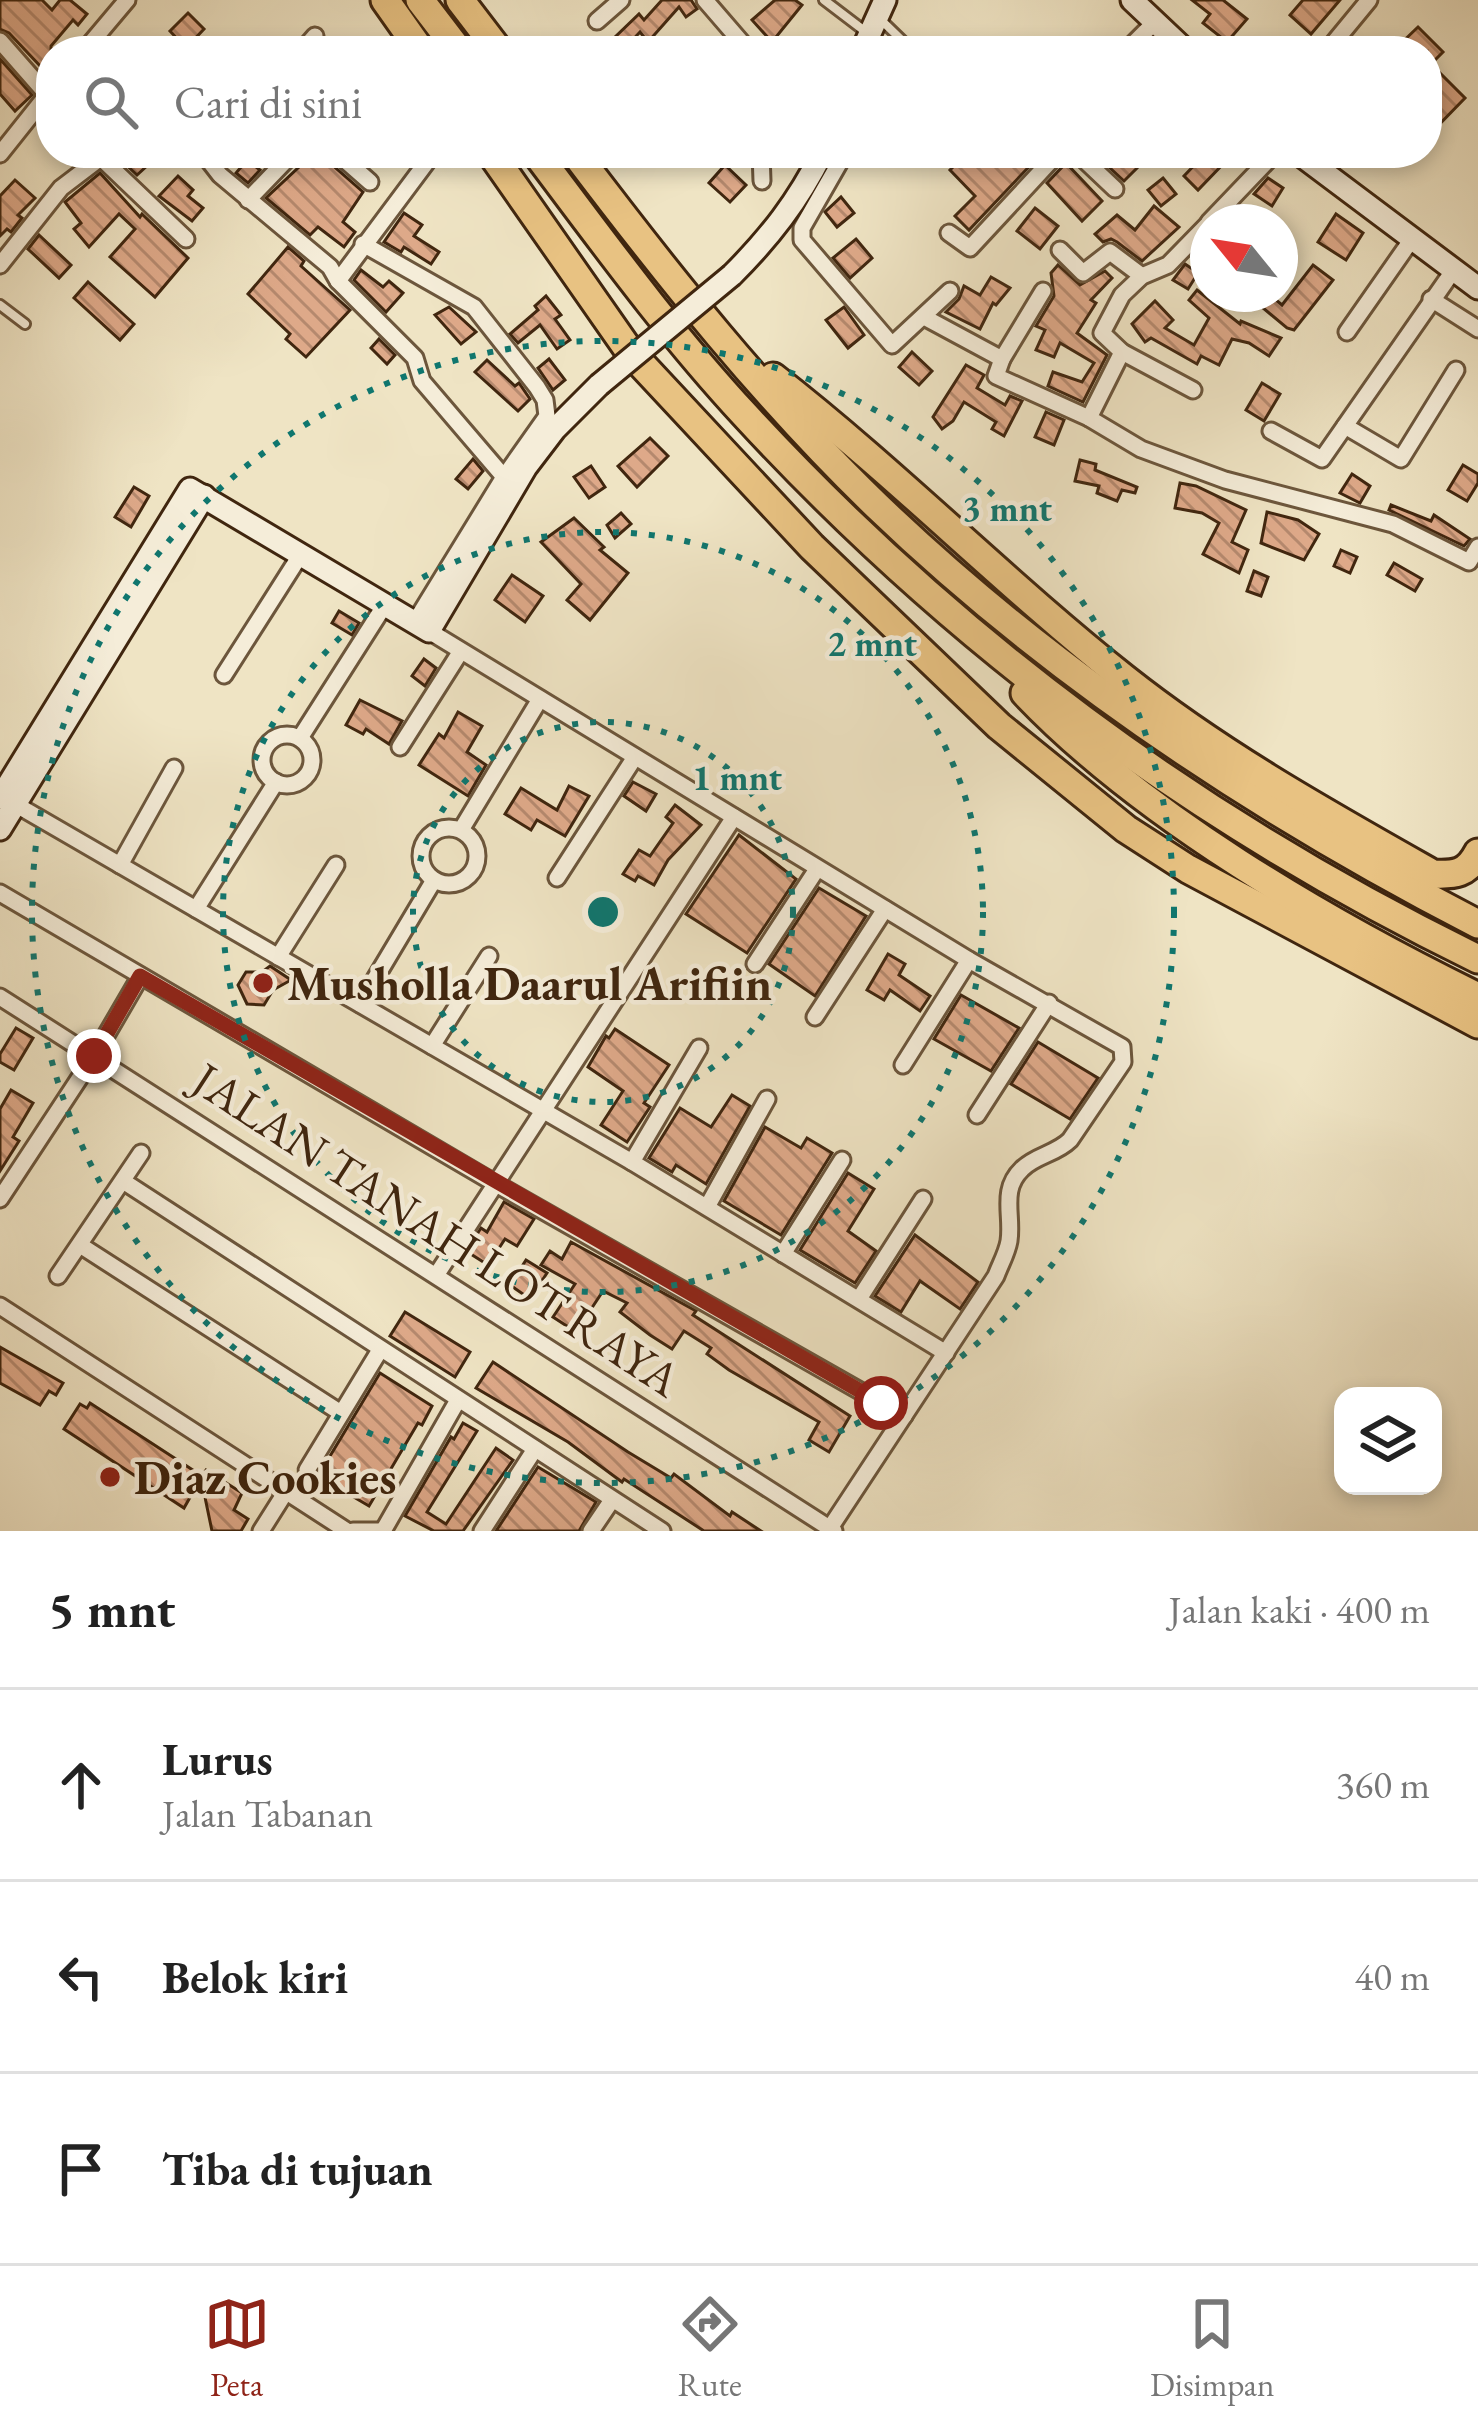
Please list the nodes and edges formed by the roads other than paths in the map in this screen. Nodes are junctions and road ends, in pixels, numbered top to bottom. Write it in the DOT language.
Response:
graph roads {
  1 [pos="127,0"];
  2 [pos="385,0"];
  3 [pos="420,0"];
  4 [pos="460,0"];
  5 [pos="622,0"];
  6 [pos="705,0"];
  7 [pos="824,0"];
  8 [pos="1370,0"];
  9 [pos="1137,1"];
  10 [pos="596,21"];
  11 [pos="1155,22"];
  12 [pos="873,25"];
  13 [pos="102,36"];
  14 [pos="410,36"];
  15 [pos="448,36"];
  16 [pos="488,36"];
  17 [pos="736,36"];
  18 [pos="1141,36"];
  19 [pos="1170,36"];
  20 [pos="1340,36"];
  21 [pos="0,41"];
  22 [pos="36,79"];
  23 [pos="36,110"];
  24 [pos="1,150"];
  25 [pos="85,168"];
  26 [pos="114,168"];
  27 [pos="215,168"];
  28 [pos="279,168"];
  29 [pos="354,168"];
  30 [pos="422,168"];
  31 [pos="501,168"];
  32 [pos="547,168"];
  33 [pos="587,168"];
  34 [pos="762,168"];
  35 [pos="815,168"];
  36 [pos="836,168"];
  37 [pos="1044,168"];
  38 [pos="1093,168"];
  39 [pos="1261,168"];
  40 [pos="1318,168"];
  41 [pos="370,182"];
  42 [pos="762,182"];
  43 [pos="1115,189"];
  44 [pos="248,200"];
  45 [pos="1227,204"];
  46 [pos="949,233"];
  47 [pos="186,239"];
  48 [pos="1412,239"];
  49 [pos="1190,242"];
  50 [pos="363,244"];
  51 [pos="1060,250"];
  52 [pos="0,265"];
  53 [pos="1453,271"];
  54 [pos="1142,275"];
  55 [pos="338,281"];
  56 [pos="1478,288"];
  57 [pos="1043,291"];
  58 [pos="950,292"];
  59 [pos="1431,299"];
  60 [pos="0,305"];
  61 [pos="924,317"];
  62 [pos="26,324"];
  63 [pos="1478,329"];
  64 [pos="713,330"];
  65 [pos="1347,332"];
  66 [pos="1122,352"];
  67 [pos="1002,359"];
  68 [pos="1456,370"];
  69 [pos="1193,389"];
  70 [pos="1089,418"];
  71 [pos="1346,426"];
  72 [pos="1271,430"];
  73 [pos="503,477"];
  74 [pos="302,554"];
  75 [pos="1475,559"];
  76 [pos="386,603"];
  77 [pos="961,624"];
  78 [pos="422,626"];
  79 [pos="461,651"];
  80 [pos="224,675"];
  81 [pos="540,699"];
  82 [pos="300,738"];
  83 [pos="400,747"];
  84 [pos="635,757"];
  85 [pos="174,768"];
  86 [pos="276,782"];
  87 [pos="4,798"];
  88 [pos="734,818"];
  89 [pos="0,829"];
  90 [pos="461,830"];
  91 [pos="1478,853"];
  92 [pos="120,865"];
  93 [pos="337,865"];
  94 [pos="818,868"];
  95 [pos="557,878"];
  96 [pos="434,880"];
  97 [pos="0,893"];
  98 [pos="196,909"];
  99 [pos="885,909"];
  100 [pos="1478,924"];
  101 [pos="489,956"];
  102 [pos="278,957"];
  103 [pos="1478,959"];
  104 [pos="969,960"];
  105 [pos="755,964"];
  106 [pos="140,976"];
  107 [pos="0,997"];
  108 [pos="1478,997"];
  109 [pos="360,1004"];
  110 [pos="1049,1004"];
  111 [pos="815,1017"];
  112 [pos="1478,1024"];
  113 [pos="432,1046"];
  114 [pos="699,1048"];
  115 [pos="94,1056"];
  116 [pos="903,1065"];
  117 [pos="767,1099"];
  118 [pos="544,1111"];
  119 [pos="977,1114"];
  120 [pos="141,1153"];
  121 [pos="842,1160"];
  122 [pos="632,1162"];
  123 [pos="123,1181"];
  124 [pos="496,1184"];
  125 [pos="0,1199"];
  126 [pos="922,1199"];
  127 [pos="707,1207"];
  128 [pos="80,1244"];
  129 [pos="783,1254"];
  130 [pos="437,1274"];
  131 [pos="58,1276"];
  132 [pos="860,1299"];
  133 [pos="0,1306"];
  134 [pos="380,1350"];
  135 [pos="946,1353"];
  136 [pos="458,1400"];
  137 [pos="341,1413"];
  138 [pos="904,1416"];
  139 [pos="536,1449"];
  140 [pos="307,1470"];
  141 [pos="286,1493"];
  142 [pos="612,1500"];
  143 [pos="832,1530"];
  144 [pos="261,1531"];
  145 [pos="350,1531"];
  146 [pos="382,1531"];
  147 [pos="482,1531"];
  148 [pos="591,1531"];
  149 [pos="662,1531"];
  1 -- 13 [label="street"];
  2 -- 14 [label="highway"];
  3 -- 15 [label="highway"];
  4 -- 16 [label="highway"];
  5 -- 10 [label="street"];
  6 -- 17 [label="street"];
  7 -- 12 [label="lane"];
  8 -- 20 [label="street"];
  9 -- 11 [label="street"];
  11 -- 18 [label="street"];
  11 -- 19 [label="street"];
  21 -- 22 [label="street"];
  23 -- 24 [label="street"];
  25 -- 52 [label="street"];
  26 -- 47 [label="street"];
  27 -- 44 [label="street"];
  28 -- 44 [label="street"];
  29 -- 41 [label="street"];
  30 -- 50 [label="street"];
  31 -- 112 [label="highway"];
  32 -- 77 [label="highway"];
  33 -- 64 [label="highway"];
  34 -- 42 [label="street"];
  35 -- 78 [label="street, bridge"];
  36 -- 61 [label="street"];
  37 -- 46 [label="street"];
  38 -- 43 [label="street"];
  39 -- 45 [label="street"];
  40 -- 48 [label="street"];
  44 -- 55 [label="street"];
  48 -- 53 [label="street"];
  48 -- 65 [label="street"];
  49 -- 54 [label="street"];
  50 -- 55 [label="street"];
  50 -- 73 [label="street"];
  51 -- 54 [label="street"];
  53 -- 56 [label="street"];
  53 -- 59 [label="street"];
  54 -- 66 [label="street"];
  55 -- 73 [label="street"];
  57 -- 67 [label="street"];
  58 -- 61 [label="street"];
  59 -- 63 [label="street"];
  59 -- 71 [label="street"];
  60 -- 62 [label="lane"];
  61 -- 67 [label="street"];
  64 -- 91 [label="highway"];
  64 -- 100 [label="highway"];
  66 -- 69 [label="street"];
  66 -- 70 [label="street"];
  67 -- 70 [label="street"];
  68 -- 71 [label="street"];
  70 -- 75 [label="street"];
  71 -- 72 [label="street"];
  73 -- 78 [label="street"];
  74 -- 76 [label="street"];
  74 -- 80 [label="street"];
  74 -- 87 [label="street"];
  76 -- 78 [label="street"];
  76 -- 82 [label="street"];
  77 -- 103 [label="highway"];
  77 -- 108 [label="highway"];
  78 -- 79 [label="street"];
  79 -- 81 [label="street"];
  79 -- 83 [label="street"];
  81 -- 84 [label="street"];
  81 -- 90 [label="street"];
  82 -- 86 [label="street"];
  82 -- 86 [label="street"];
  84 -- 88 [label="street"];
  84 -- 95 [label="street"];
  85 -- 92 [label="street"];
  86 -- 98 [label="street"];
  87 -- 89 [label="street"];
  87 -- 92 [label="street"];
  88 -- 94 [label="street"];
  88 -- 118 [label="street"];
  90 -- 96 [label="street"];
  90 -- 96 [label="street"];
  92 -- 98 [label="street"];
  93 -- 102 [label="street"];
  94 -- 99 [label="street"];
  94 -- 105 [label="street"];
  96 -- 109 [label="street"];
  97 -- 106 [label="street"];
  98 -- 102 [label="street"];
  99 -- 104 [label="street"];
  99 -- 111 [label="street"];
  101 -- 113 [label="street"];
  102 -- 109 [label="street"];
  104 -- 110 [label="street"];
  104 -- 116 [label="street"];
  106 -- 115 [label="street"];
  106 -- 124 [label="street"];
  107 -- 115 [label="street, JALAN TANAH LOT RAYA"];
  109 -- 113 [label="street"];
  110 -- 119 [label="street"];
  110 -- 135 [label="street"];
  113 -- 118 [label="street"];
  114 -- 122 [label="street"];
  115 -- 125 [label="street"];
  115 -- 130 [label="street, JALAN TANAH LOT RAYA"];
  117 -- 127 [label="street"];
  118 -- 122 [label="street"];
  118 -- 124 [label="street"];
  120 -- 123 [label="street"];
  121 -- 129 [label="street"];
  122 -- 127 [label="street"];
  123 -- 128 [label="street"];
  123 -- 134 [label="street"];
  124 -- 130 [label="street"];
  124 -- 138 [label="street"];
  126 -- 132 [label="street"];
  127 -- 129 [label="street"];
  128 -- 131 [label="street"];
  128 -- 137 [label="street"];
  129 -- 132 [label="street"];
  130 -- 143 [label="street, JALAN TANAH LOT RAYA"];
  132 -- 135 [label="street"];
  133 -- 141 [label="street"];
  134 -- 136 [label="street"];
  134 -- 137 [label="street"];
  135 -- 138 [label="street"];
  136 -- 139 [label="street"];
  136 -- 146 [label="street"];
  137 -- 140 [label="street"];
  138 -- 143 [label="street"];
  139 -- 142 [label="street"];
  139 -- 147 [label="street"];
  141 -- 144 [label="street"];
  141 -- 145 [label="street"];
  142 -- 148 [label="street"];
  142 -- 149 [label="street"];
  145 -- 146 [label="street"];
}
